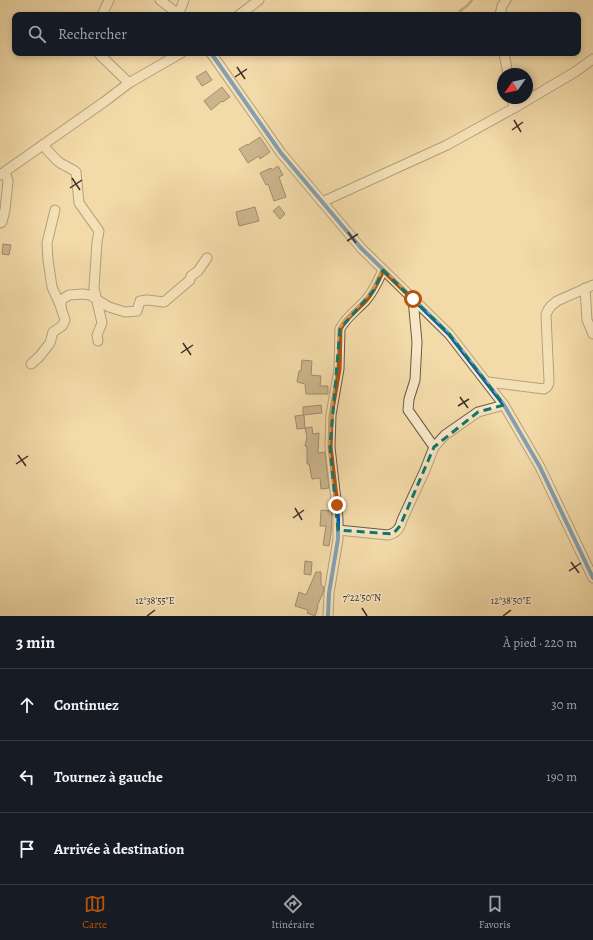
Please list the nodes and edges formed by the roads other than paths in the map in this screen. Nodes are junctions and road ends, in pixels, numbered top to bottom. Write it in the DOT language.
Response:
graph roads {
  1 [pos="109,0"];
  2 [pos="160,0"];
  3 [pos="184,0"];
  4 [pos="259,0"];
  5 [pos="506,0"];
  6 [pos="103,12"];
  7 [pos="174,12"];
  8 [pos="179,12"];
  9 [pos="243,12"];
  10 [pos="501,12"];
  11 [pos="101,56"];
  12 [pos="176,56"];
  13 [pos="213,56"];
  14 [pos="505,56"];
  15 [pos="593,58"];
  16 [pos="507,68"];
  17 [pos="129,83"];
  18 [pos="513,104"];
  19 [pos="514,108"];
  20 [pos="43,145"];
  21 [pos="2,173"];
  22 [pos="322,202"];
  23 [pos="55,210"];
  24 [pos="0,224"];
  25 [pos="207,258"];
  26 [pos="383,270"];
  27 [pos="589,286"];
  28 [pos="96,299"];
  29 [pos="413,299"];
  30 [pos="61,308"];
  31 [pos="593,334"];
  32 [pos="98,341"];
  33 [pos="31,364"];
  34 [pos="488,382"];
  35 [pos="504,405"];
  36 [pos="434,447"];
  37 [pos="338,530"];
  38 [pos="593,578"];
  39 [pos="328,616"];
  1 -- 6 [label="street"];
  2 -- 7 [label="street"];
  3 -- 8 [label="street"];
  4 -- 9 [label="street"];
  5 -- 10 [label="street"];
  11 -- 17 [label="street"];
  12 -- 17 [label="street"];
  13 -- 22 [label="street"];
  14 -- 16 [label="street"];
  15 -- 19 [label="street"];
  17 -- 20 [label="street"];
  18 -- 19 [label="street"];
  19 -- 22 [label="street"];
  20 -- 21 [label="street"];
  20 -- 28 [label="street"];
  21 -- 24 [label="street"];
  22 -- 26 [label="street"];
  23 -- 30 [label="street"];
  25 -- 28 [label="street"];
  26 -- 29 [label="street"];
  26 -- 37 [label="street"];
  27 -- 31 [label="street"];
  27 -- 34 [label="street"];
  28 -- 30 [label="street"];
  28 -- 32 [label="street"];
  29 -- 34 [label="street"];
  29 -- 36 [label="street"];
  30 -- 33 [label="street"];
  34 -- 35 [label="street"];
  35 -- 36 [label="street"];
  35 -- 38 [label="street"];
  36 -- 37 [label="street"];
  37 -- 39 [label="street"];
}
